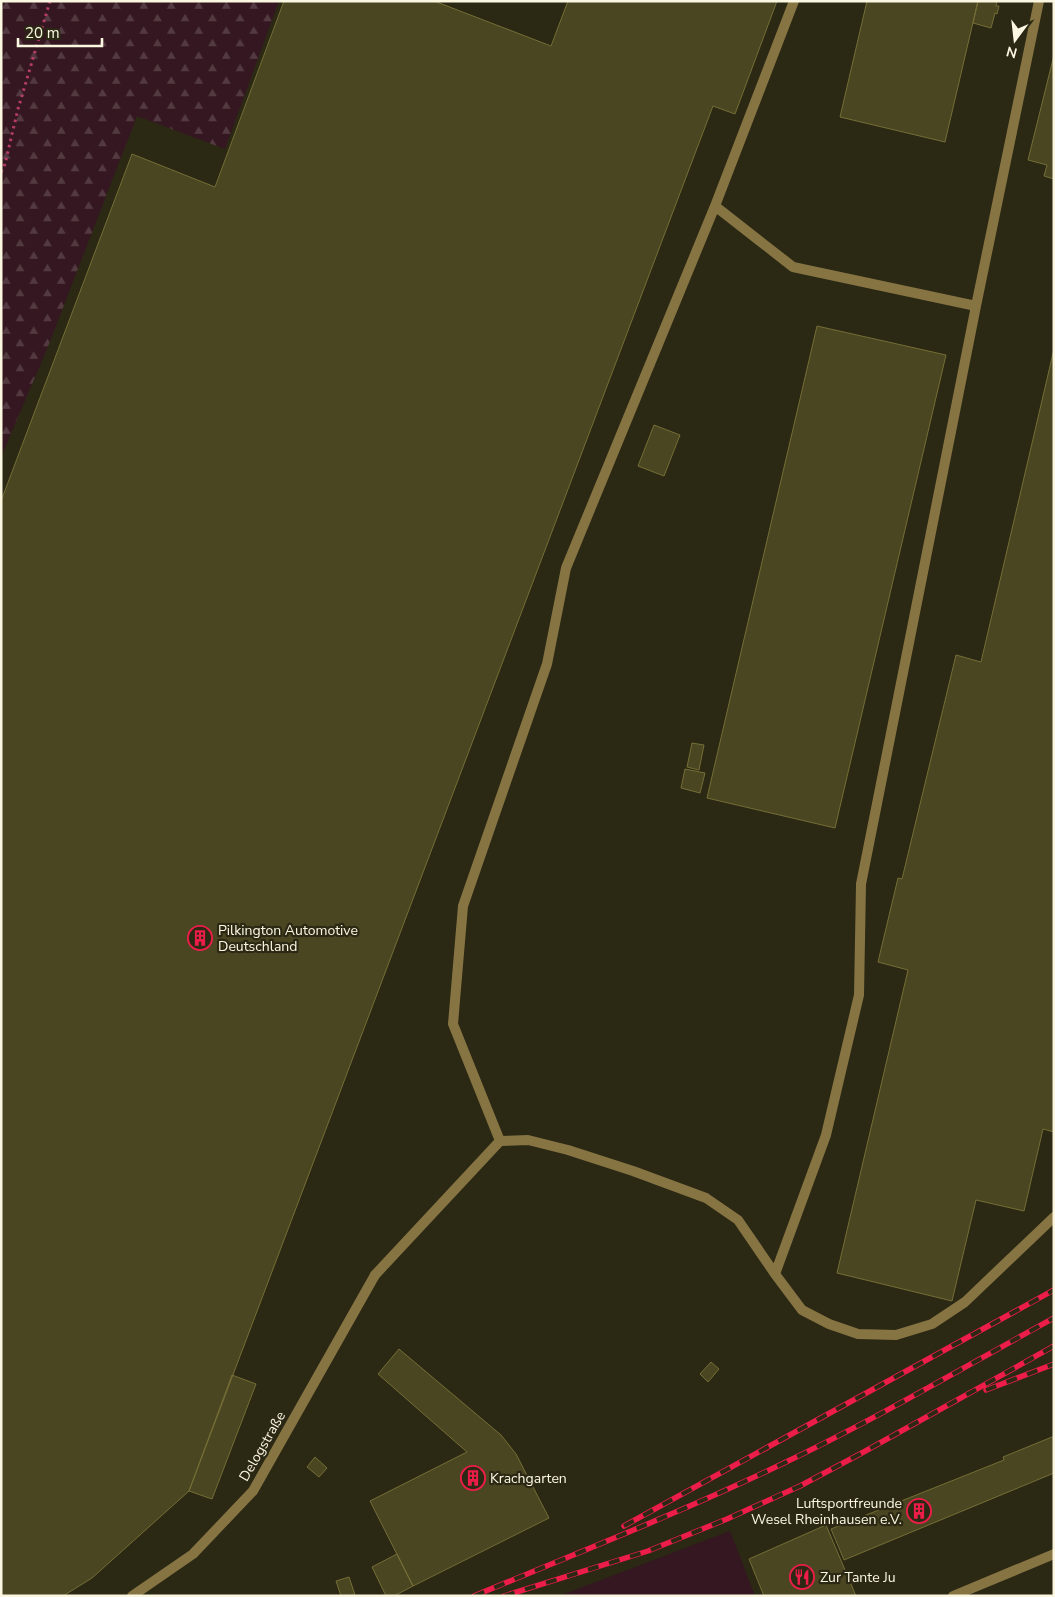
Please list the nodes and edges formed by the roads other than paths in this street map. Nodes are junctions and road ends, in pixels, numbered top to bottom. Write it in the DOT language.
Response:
graph roads {
  1 [pos="794,1"];
  2 [pos="1039,1"];
  3 [pos="715,206"];
  4 [pos="976,306"];
  5 [pos="500,1141"];
  6 [pos="1054,1217"];
  7 [pos="775,1274"];
  8 [pos="1054,1554"];
  9 [pos="132,1596"];
  10 [pos="953,1596"];
  1 -- 3 [label="street"];
  2 -- 4 [label="street"];
  3 -- 4 [label="street"];
  3 -- 5 [label="street"];
  4 -- 7 [label="street"];
  5 -- 7 [label="street"];
  5 -- 9 [label="street, Delogstraße"];
  6 -- 7 [label="street"];
  8 -- 10 [label="street"];
}
